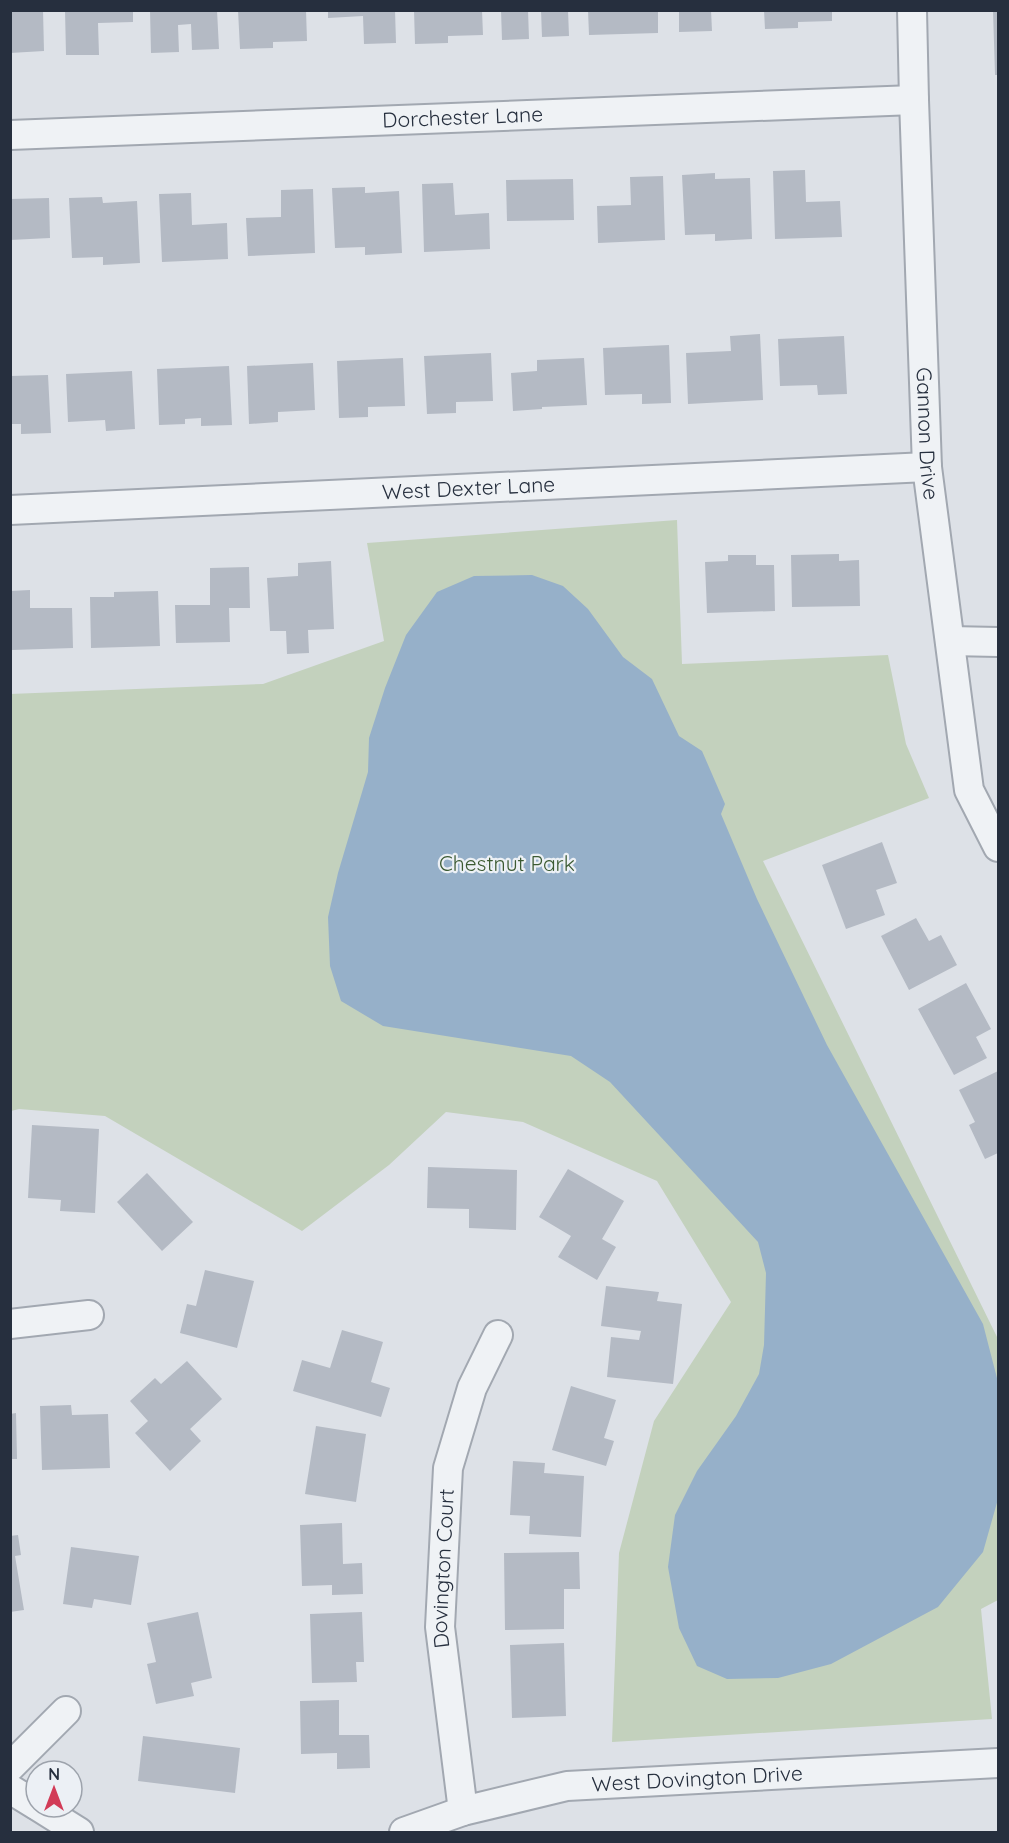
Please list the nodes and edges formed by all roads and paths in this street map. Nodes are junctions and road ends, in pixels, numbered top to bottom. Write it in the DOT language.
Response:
graph roads {
  1 [pos="912,10"];
  2 [pos="914,100"];
  3 [pos="10,135"];
  4 [pos="927,468"];
  5 [pos="10,510"];
  6 [pos="951,641"];
  7 [pos="999,642"];
  8 [pos="999,847"];
  9 [pos="89,1315"];
  10 [pos="10,1324"];
  11 [pos="498,1335"];
  12 [pos="66,1711"];
  13 [pos="999,1764"];
  14 [pos="10,1767"];
  15 [pos="10,1789"];
  16 [pos="24,1798"];
  17 [pos="463,1811"];
  18 [pos="57,1819"];
  19 [pos="79,1833"];
  20 [pos="404,1833"];
  1 -- 2 [label="street, Gannon Drive"];
  2 -- 3 [label="street, Dorchester Lane"];
  2 -- 4 [label="street, Gannon Drive"];
  4 -- 5 [label="street, West Dexter Lane"];
  4 -- 6 [label="street, Gannon Drive"];
  6 -- 7 [label="street"];
  6 -- 8 [label="street, Gannon Drive"];
  9 -- 10 [label="street"];
  11 -- 17 [label="street, Dovington Court"];
  12 -- 14 [label="street"];
  13 -- 17 [label="street, West Dovington Drive"];
  15 -- 16 [label="street"];
  17 -- 20 [label="street, West Dovington Drive"];
  18 -- 19 [label="street"];
}
